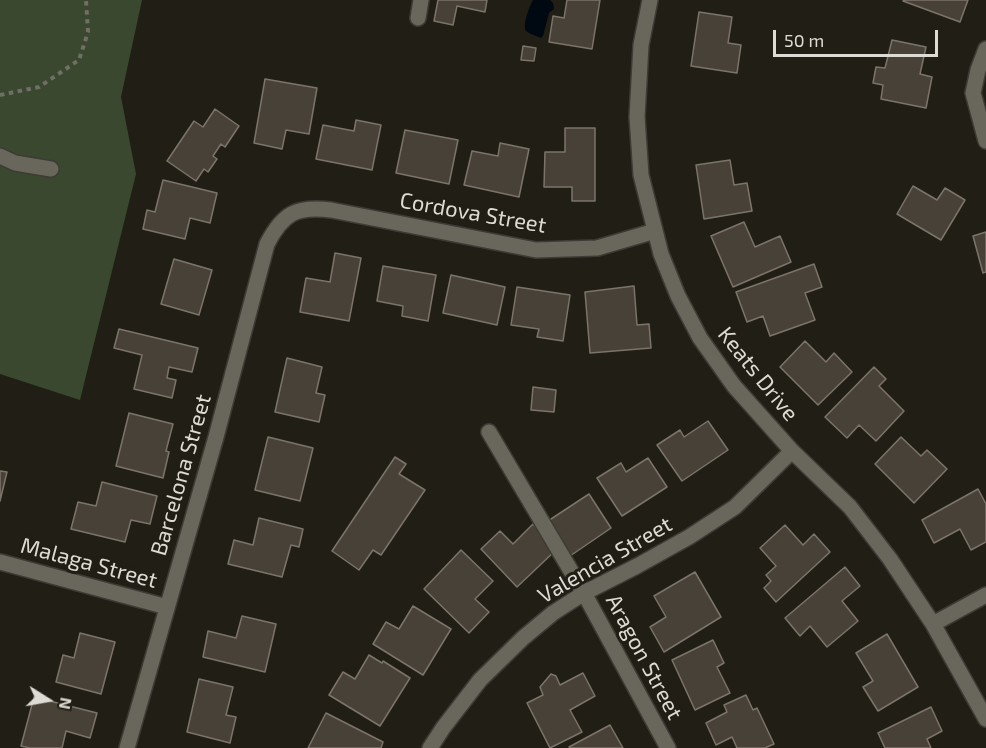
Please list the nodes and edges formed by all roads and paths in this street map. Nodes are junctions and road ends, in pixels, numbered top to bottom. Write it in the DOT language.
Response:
graph roads {
  1 [pos="86,0"];
  2 [pos="422,0"];
  3 [pos="650,0"];
  4 [pos="418,18"];
  5 [pos="986,49"];
  6 [pos="0,95"];
  7 [pos="986,141"];
  8 [pos="0,156"];
  9 [pos="51,169"];
  10 [pos="284,218"];
  11 [pos="655,231"];
  12 [pos="489,432"];
  13 [pos="792,451"];
  14 [pos="0,562"];
  15 [pos="584,593"];
  16 [pos="986,595"];
  17 [pos="167,607"];
  18 [pos="933,624"];
  19 [pos="986,719"];
  20 [pos="127,748"];
  21 [pos="430,748"];
  22 [pos="668,748"];
  1 -- 6 [label="path"];
  2 -- 4 [label="street"];
  3 -- 11 [label="street, Keats Drive"];
  5 -- 7 [label="street"];
  8 -- 9 [label="street"];
  10 -- 11 [label="street, Cordova Street"];
  10 -- 17 [label="street, Barcelona Street"];
  11 -- 13 [label="street, Keats Drive"];
  12 -- 15 [label="street, Aragon Street"];
  13 -- 15 [label="street, Valencia Street"];
  13 -- 18 [label="street, Keats Drive"];
  14 -- 17 [label="street, Malaga Street"];
  15 -- 21 [label="street, Valencia Street"];
  15 -- 22 [label="street, Aragon Street"];
  16 -- 18 [label="street"];
  17 -- 20 [label="street, Barcelona Street"];
  18 -- 19 [label="street, Keats Drive"];
}
